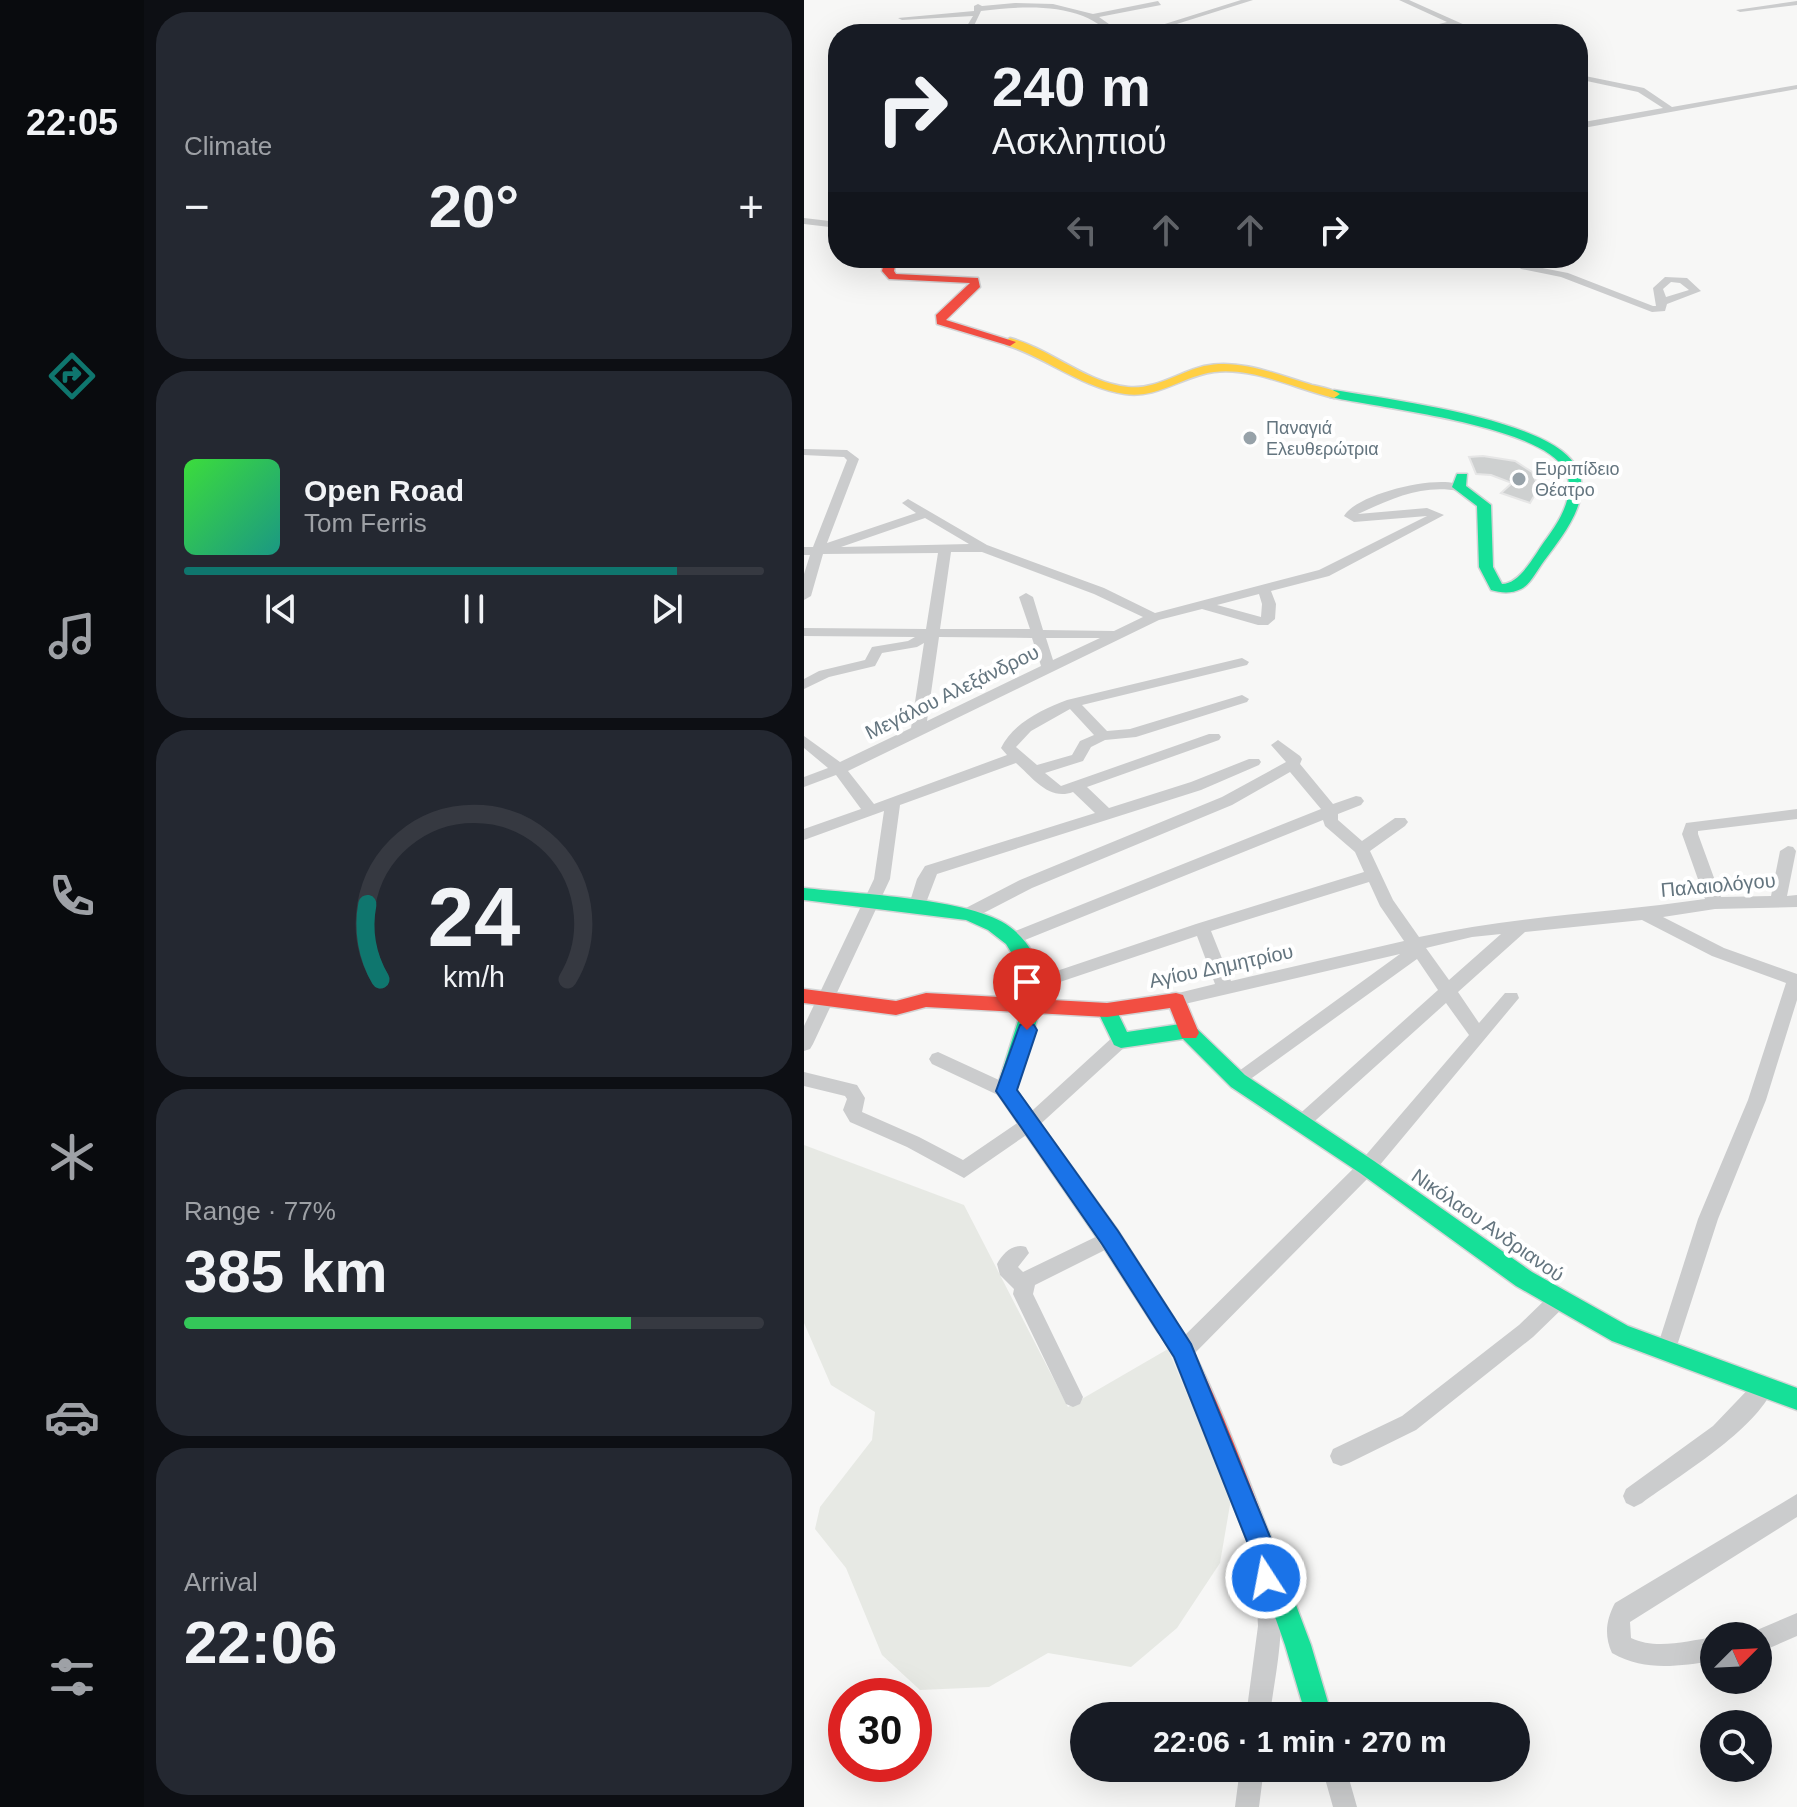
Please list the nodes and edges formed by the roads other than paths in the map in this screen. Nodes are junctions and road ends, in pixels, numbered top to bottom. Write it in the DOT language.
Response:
graph roads {
  1 [pos="1249,0"];
  2 [pos="1403,0"];
  3 [pos="1158,3"];
  4 [pos="1792,3"];
  5 [pos="978,7"];
  6 [pos="1137,7"];
  7 [pos="1740,10"];
  8 [pos="1093,16"];
  9 [pos="902,18"];
  10 [pos="1454,23"];
  11 [pos="1108,24"];
  12 [pos="1164,24"];
  13 [pos="1169,24"];
  14 [pos="1449,24"];
  15 [pos="1588,79"];
  16 [pos="1797,87"];
  17 [pos="1670,109"];
  18 [pos="1588,124"];
  19 [pos="804,221"];
  20 [pos="828,224"];
  21 [pos="889,268"];
  22 [pos="1529,268"];
  23 [pos="1662,302"];
  24 [pos="804,452"];
  25 [pos="1461,482"];
  26 [pos="908,503"];
  27 [pos="925,514"];
  28 [pos="983,548"];
  29 [pos="945,549"];
  30 [pos="811,552"];
  31 [pos="808,572"];
  32 [pos="1264,590"];
  33 [pos="804,596"];
  34 [pos="1026,597"];
  35 [pos="1204,605"];
  36 [pos="1154,617"];
  37 [pos="804,632"];
  38 [pos="931,633"];
  39 [pos="1037,633"];
  40 [pos="1115,634"];
  41 [pos="1242,662"];
  42 [pos="1049,668"];
  43 [pos="804,674"];
  44 [pos="824,674"];
  45 [pos="804,685"];
  46 [pos="1242,699"];
  47 [pos="1072,703"];
  48 [pos="918,731"];
  49 [pos="1103,736"];
  50 [pos="1214,737"];
  51 [pos="804,741"];
  52 [pos="1278,745"];
  53 [pos="1017,757"];
  54 [pos="1078,758"];
  55 [pos="1254,762"];
  56 [pos="1292,765"];
  57 [pos="839,769"];
  58 [pos="1034,771"];
  59 [pos="1096,778"];
  60 [pos="804,782"];
  61 [pos="1076,786"];
  62 [pos="1356,801"];
  63 [pos="893,803"];
  64 [pos="871,811"];
  65 [pos="1331,812"];
  66 [pos="1106,814"];
  67 [pos="1797,814"];
  68 [pos="1400,822"];
  69 [pos="804,835"];
  70 [pos="1361,849"];
  71 [pos="1788,851"];
  72 [pos="1373,875"];
  73 [pos="804,894"];
  74 [pos="1778,899"];
  75 [pos="1797,901"];
  76 [pos="872,902"];
  77 [pos="1715,903"];
  78 [pos="916,908"];
  79 [pos="968,914"];
  80 [pos="1644,914"];
  81 [pos="1522,925"];
  82 [pos="1202,928"];
  83 [pos="1014,938"];
  84 [pos="1417,946"];
  85 [pos="1796,980"];
  86 [pos="1039,983"];
  87 [pos="1226,990"];
  88 [pos="1447,990"];
  89 [pos="804,996"];
  90 [pos="1511,998"];
  91 [pos="827,999"];
  92 [pos="1176,1000"];
  93 [pos="1035,1005"];
  94 [pos="1107,1010"];
  95 [pos="1187,1031"];
  96 [pos="1478,1035"];
  97 [pos="1121,1040"];
  98 [pos="804,1044"];
  99 [pos="938,1059"];
  100 [pos="804,1079"];
  101 [pos="1238,1081"];
  102 [pos="1006,1091"];
  103 [pos="1301,1123"];
  104 [pos="1029,1124"];
  105 [pos="1367,1167"];
  106 [pos="1110,1238"];
  107 [pos="1019,1253"];
  108 [pos="1023,1285"];
  109 [pos="1558,1300"];
  110 [pos="1183,1351"];
  111 [pos="1666,1351"];
  112 [pos="1764,1387"];
  113 [pos="1073,1397"];
  114 [pos="1797,1399"];
  115 [pos="1341,1456"];
  116 [pos="1634,1496"];
  117 [pos="1797,1505"];
  118 [pos="1265,1554"];
  119 [pos="1797,1624"];
  120 [pos="1772,1635"];
  121 [pos="1700,1651"];
  122 [pos="1260,1702"];
  123 [pos="1315,1702"];
  124 [pos="1250,1782"];
  125 [pos="1338,1782"];
  126 [pos="1247,1807"];
  127 [pos="1345,1807"];
  1 -- 13 [label="street"];
  2 -- 10 [label="street"];
  3 -- 6 [label="street"];
  4 -- 7 [label="street"];
  5 -- 8 [label="street"];
  5 -- 9 [label="street"];
  6 -- 8 [label="street"];
  6 -- 12 [label="street"];
  8 -- 11 [label="street"];
  10 -- 14 [label="street"];
  15 -- 17 [label="street"];
  16 -- 17 [label="street"];
  17 -- 18 [label="street"];
  19 -- 20 [label="street"];
  21 -- 25 [label="street"];
  22 -- 23 [label="street"];
  24 -- 30 [label="street"];
  25 -- 32 [label="street, Μεγάλου Αλεξάνδρου"];
  26 -- 27 [label="street"];
  27 -- 28 [label="street"];
  27 -- 30 [label="street"];
  28 -- 29 [label="street"];
  28 -- 36 [label="street"];
  29 -- 30 [label="street"];
  29 -- 38 [label="street"];
  30 -- 31 [label="street"];
  31 -- 33 [label="street"];
  32 -- 35 [label="street, Μεγάλου Αλεξάνδρου"];
  32 -- 35 [label="street"];
  34 -- 39 [label="street"];
  35 -- 36 [label="street, Μεγάλου Αλεξάνδρου"];
  36 -- 40 [label="street, Μεγάλου Αλεξάνδρου"];
  37 -- 38 [label="street"];
  38 -- 39 [label="street"];
  38 -- 44 [label="street"];
  38 -- 48 [label="street"];
  39 -- 40 [label="street"];
  39 -- 42 [label="street"];
  40 -- 42 [label="street, Μεγάλου Αλεξάνδρου"];
  41 -- 47 [label="street"];
  42 -- 48 [label="street, Μεγάλου Αλεξάνδρου"];
  43 -- 44 [label="street"];
  44 -- 45 [label="street"];
  46 -- 49 [label="street"];
  47 -- 49 [label="street"];
  47 -- 53 [label="street"];
  48 -- 57 [label="street, Μεγάλου Αλεξάνδρου"];
  49 -- 54 [label="street"];
  50 -- 59 [label="street"];
  51 -- 57 [label="street"];
  52 -- 56 [label="street"];
  53 -- 58 [label="street"];
  53 -- 63 [label="street"];
  54 -- 58 [label="street"];
  54 -- 59 [label="street"];
  55 -- 66 [label="street"];
  56 -- 65 [label="street"];
  56 -- 79 [label="street"];
  57 -- 60 [label="street, Μεγάλου Αλεξάνδρου"];
  57 -- 64 [label="street"];
  58 -- 61 [label="street"];
  59 -- 61 [label="street"];
  61 -- 66 [label="street"];
  62 -- 65 [label="street"];
  63 -- 64 [label="street"];
  63 -- 76 [label="street"];
  64 -- 69 [label="street"];
  65 -- 70 [label="street"];
  65 -- 83 [label="street"];
  66 -- 78 [label="street"];
  67 -- 77 [label="street"];
  68 -- 70 [label="street"];
  70 -- 72 [label="street"];
  71 -- 74 [label="street"];
  72 -- 82 [label="street"];
  72 -- 84 [label="street"];
  73 -- 76 [label="street"];
  74 -- 75 [label="street, Παλαιολόγου"];
  74 -- 77 [label="street, Παλαιολόγου"];
  76 -- 78 [label="street"];
  76 -- 91 [label="street"];
  77 -- 80 [label="street, Παλαιολόγου"];
  78 -- 79 [label="street"];
  79 -- 83 [label="street"];
  80 -- 81 [label="street, Αγίου Δημητρίου"];
  80 -- 85 [label="street"];
  81 -- 84 [label="street, Αγίου Δημητρίου"];
  81 -- 88 [label="street"];
  82 -- 86 [label="street"];
  82 -- 87 [label="street"];
  83 -- 86 [label="street"];
  84 -- 87 [label="street, Αγίου Δημητρίου"];
  84 -- 88 [label="street"];
  84 -- 101 [label="street"];
  85 -- 111 [label="street"];
  86 -- 93 [label="street"];
  87 -- 92 [label="street, Αγίου Δημητρίου"];
  88 -- 96 [label="street"];
  88 -- 103 [label="street"];
  89 -- 91 [label="street, Αγίου Δημητρίου"];
  90 -- 96 [label="street"];
  91 -- 93 [label="street, Αγίου Δημητρίου"];
  91 -- 98 [label="street"];
  92 -- 94 [label="street, Αγίου Δημητρίου"];
  92 -- 95 [label="street"];
  93 -- 94 [label="street, Αγίου Δημητρίου"];
  93 -- 102 [label="street"];
  94 -- 97 [label="street"];
  95 -- 97 [label="street"];
  95 -- 101 [label="street, Νικόλαου Ανδριανού"];
  96 -- 105 [label="street"];
  97 -- 104 [label="street"];
  99 -- 102 [label="street"];
  100 -- 104 [label="street"];
  101 -- 103 [label="street, Νικόλαου Ανδριανού"];
  102 -- 104 [label="street"];
  103 -- 105 [label="street, Νικόλαου Ανδριανού"];
  104 -- 106 [label="street"];
  105 -- 109 [label="street, Νικόλαου Ανδριανού"];
  105 -- 110 [label="street"];
  106 -- 108 [label="street"];
  106 -- 110 [label="street"];
  107 -- 108 [label="street"];
  108 -- 113 [label="street"];
  109 -- 111 [label="street, Νικόλαου Ανδριανού"];
  109 -- 115 [label="street"];
  110 -- 118 [label="street"];
  111 -- 112 [label="street, Νικόλαου Ανδριανού"];
  112 -- 114 [label="street, Νικόλαου Ανδριανού"];
  112 -- 116 [label="street"];
  117 -- 121 [label="street"];
  118 -- 122 [label="street"];
  118 -- 123 [label="street"];
  119 -- 120 [label="street"];
  124 -- 126 [label="street"];
  125 -- 127 [label="street"];
}
